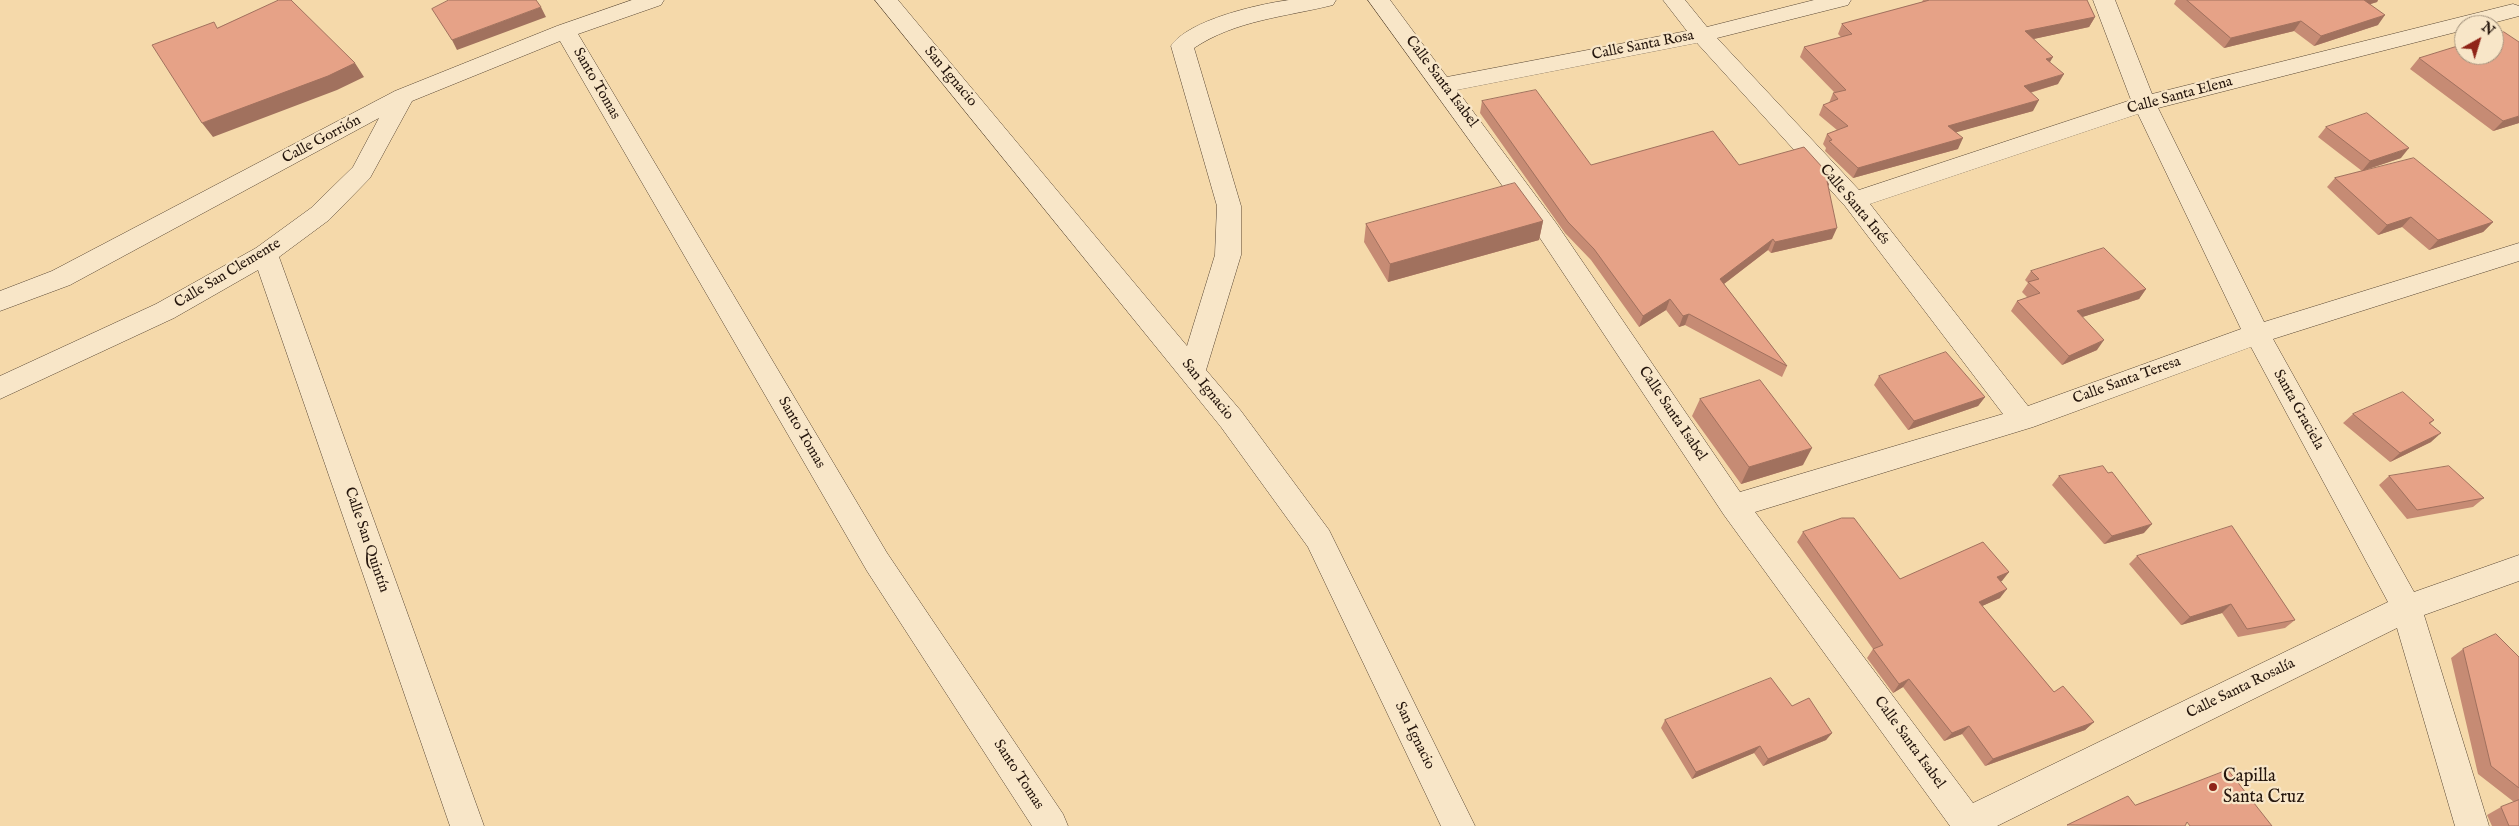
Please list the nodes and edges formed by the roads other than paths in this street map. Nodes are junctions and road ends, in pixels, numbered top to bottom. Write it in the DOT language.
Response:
graph roads {
  1 [pos="653,0"];
  2 [pos="886,0"];
  3 [pos="1325,0"];
  4 [pos="1379,0"];
  5 [pos="1674,0"];
  6 [pos="1840,0"];
  7 [pos="2104,0"];
  8 [pos="2509,9"];
  9 [pos="565,31"];
  10 [pos="1702,35"];
  11 [pos="1443,85"];
  12 [pos="403,96"];
  13 [pos="2144,104"];
  14 [pos="1854,200"];
  15 [pos="2519,252"];
  16 [pos="265,254"];
  17 [pos="0,302"];
  18 [pos="2257,334"];
  19 [pos="1192,372"];
  20 [pos="0,388"];
  21 [pos="2023,419"];
  22 [pos="1734,506"];
  23 [pos="2519,568"];
  24 [pos="2407,608"];
  25 [pos="1969,825"];
  26 [pos="467,826"];
  27 [pos="1051,826"];
  28 [pos="1458,826"];
  29 [pos="2472,826"];
  1 -- 9 [label="street, Calle Gorrión"];
  2 -- 19 [label="street, San Ignacio"];
  3 -- 19 [label="street"];
  4 -- 11 [label="street, Calle Santa Isabel"];
  5 -- 10 [label="street, Calle Santa Inés"];
  6 -- 10 [label="street, Calle Santa Rosa"];
  7 -- 13 [label="street, Santa Graciela"];
  8 -- 13 [label="street, Calle Santa Elena"];
  9 -- 12 [label="street, Calle Gorrión"];
  9 -- 27 [label="street, Santo Tomas"];
  10 -- 11 [label="street, Calle Santa Rosa"];
  10 -- 14 [label="street, Calle Santa Inés"];
  11 -- 22 [label="street, Calle Santa Isabel"];
  12 -- 16 [label="street, Calle San Clemente"];
  12 -- 17 [label="street, Calle Gorrión"];
  13 -- 14 [label="street, Calle Santa Elena"];
  13 -- 18 [label="street, Santa Graciela"];
  14 -- 21 [label="street, Calle Santa Inés"];
  15 -- 18 [label="street, Calle Santa Teresa"];
  16 -- 20 [label="street, Calle San Clemente"];
  16 -- 26 [label="street, Calle San Quintín"];
  18 -- 21 [label="street, Calle Santa Teresa"];
  18 -- 24 [label="street, Santa Graciela"];
  19 -- 28 [label="street, San Ignacio"];
  21 -- 22 [label="street, Calle Santa Teresa"];
  22 -- 25 [label="street, Calle Santa Isabel"];
  23 -- 24 [label="street, Calle Santa Rosalía"];
  24 -- 25 [label="street, Calle Santa Rosalía"];
  24 -- 29 [label="street, Santa Graciela"];
}
